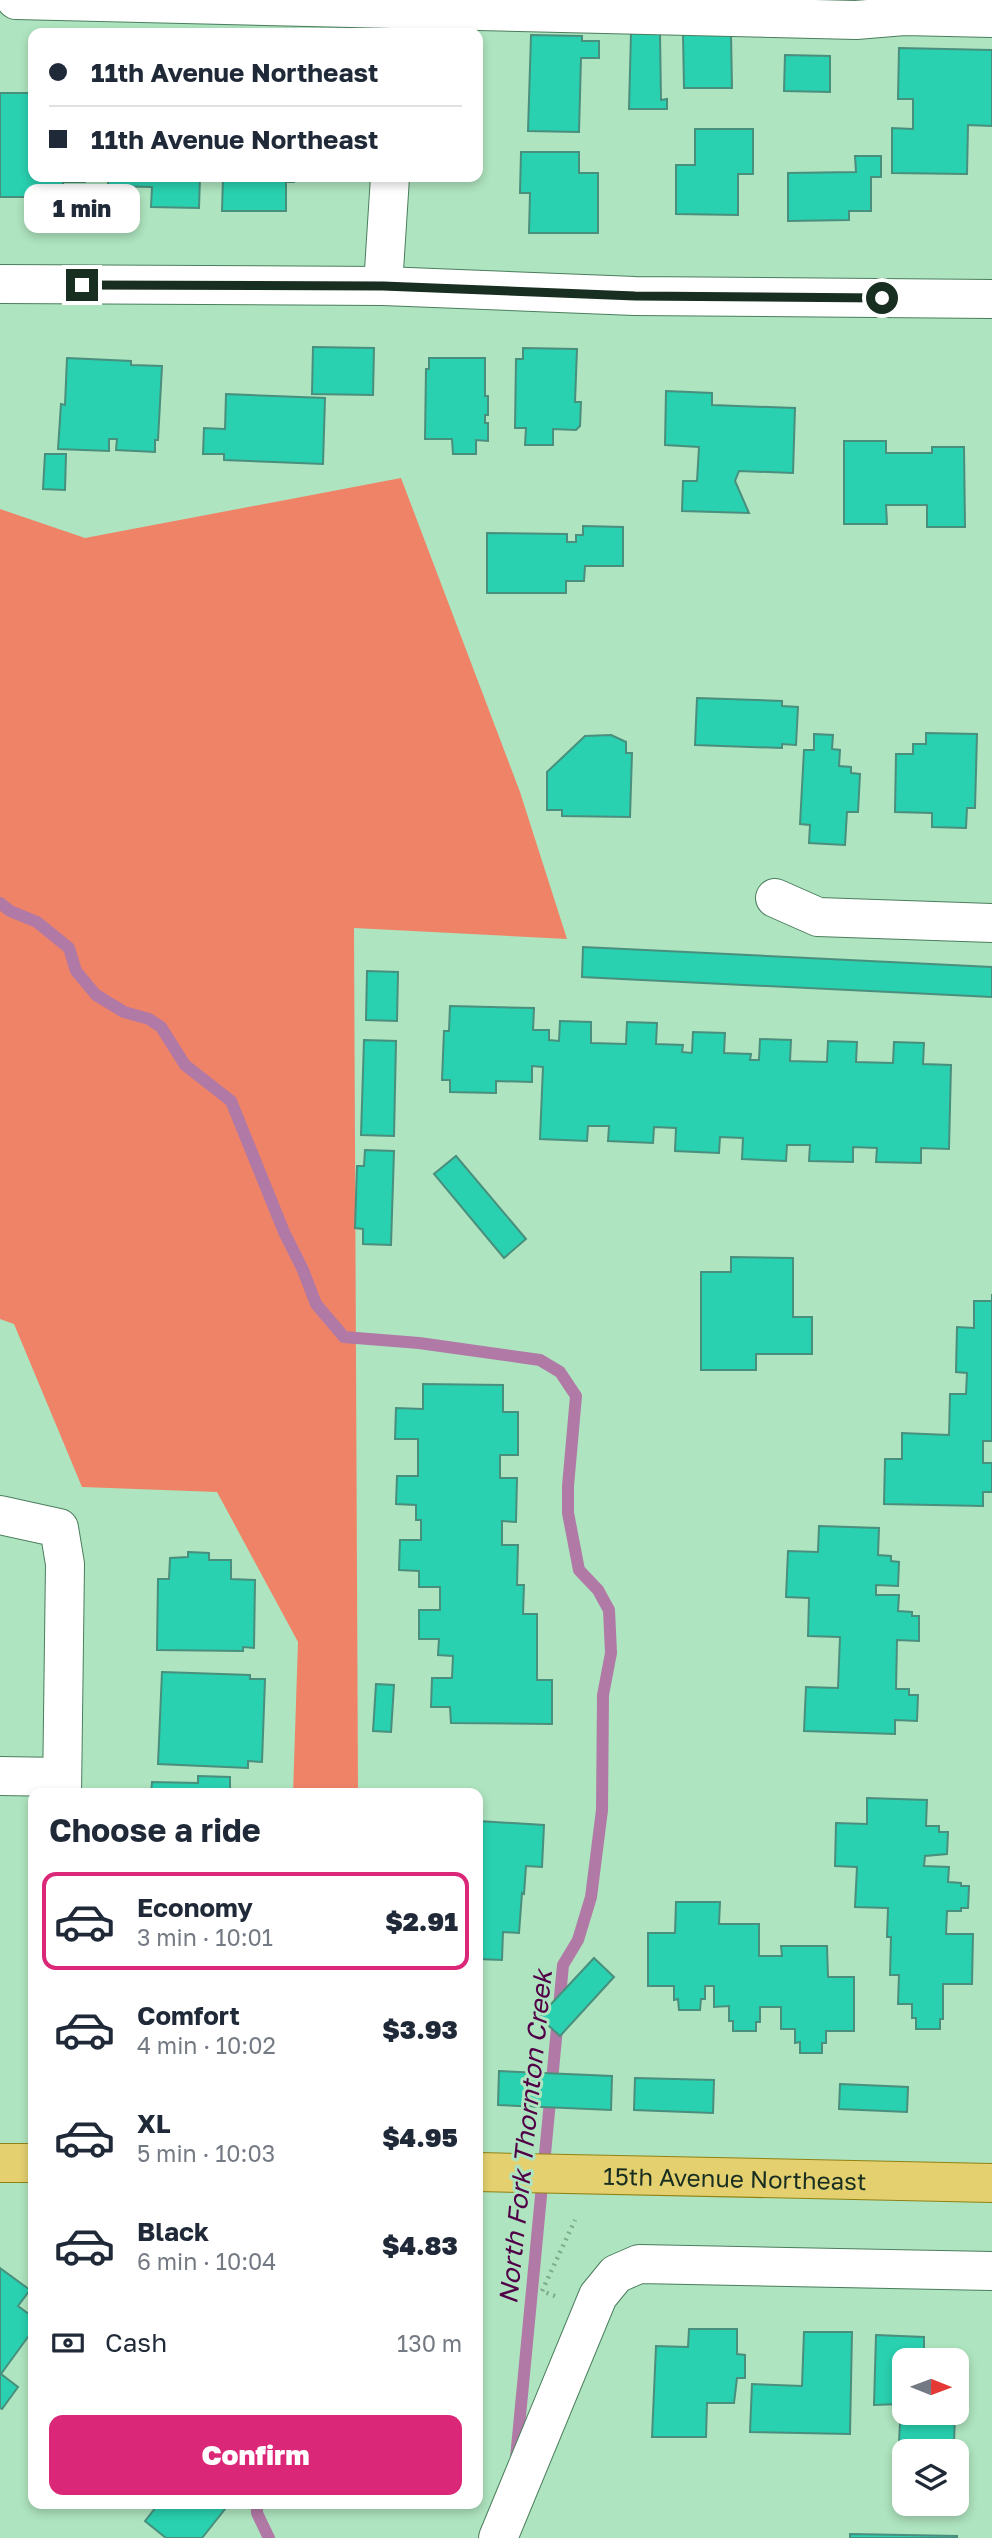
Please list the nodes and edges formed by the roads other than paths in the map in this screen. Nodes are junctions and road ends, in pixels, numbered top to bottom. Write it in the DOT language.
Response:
graph roads {
  1 [pos="16,0"];
  2 [pos="400,14"];
  3 [pos="992,18"];
  4 [pos="390,182"];
  5 [pos="0,284"];
  6 [pos="383,286"];
  7 [pos="992,299"];
  8 [pos="775,898"];
  9 [pos="992,923"];
  10 [pos="0,1516"];
  11 [pos="0,1776"];
  12 [pos="62,1786"];
  13 [pos="0,2163"];
  14 [pos="28,2163"];
  15 [pos="483,2172"];
  16 [pos="992,2183"];
  17 [pos="992,2272"];
  18 [pos="498,2538"];
  1 -- 2 [label="street"];
  2 -- 3 [label="street"];
  4 -- 6 [label="street"];
  5 -- 6 [label="street"];
  6 -- 7 [label="street"];
  8 -- 9 [label="street"];
  10 -- 12 [label="street"];
  11 -- 12 [label="street"];
  13 -- 14 [label="main road"];
  15 -- 16 [label="main road, 15th Avenue Northeast"];
  17 -- 18 [label="street"];
}
